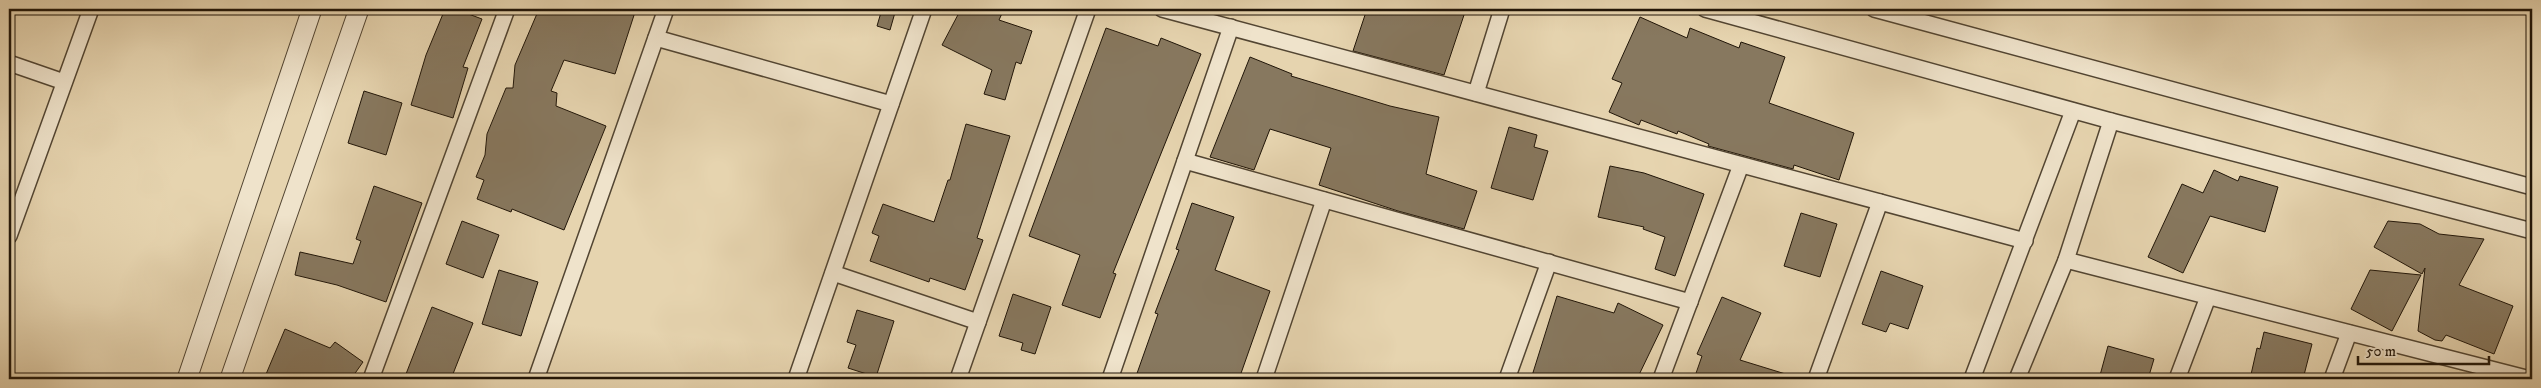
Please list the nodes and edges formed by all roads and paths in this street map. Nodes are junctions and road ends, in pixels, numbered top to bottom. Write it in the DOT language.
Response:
graph roads {
  1 [pos="90,9"];
  2 [pos="312,9"];
  3 [pos="359,9"];
  4 [pos="507,9"];
  5 [pos="666,9"];
  6 [pos="924,9"];
  7 [pos="1088,9"];
  8 [pos="1162,9"];
  9 [pos="1502,9"];
  10 [pos="1705,9"];
  11 [pos="1874,9"];
  12 [pos="1231,27"];
  13 [pos="656,38"];
  14 [pos="9,63"];
  15 [pos="64,82"];
  16 [pos="1476,93"];
  17 [pos="891,104"];
  18 [pos="2074,111"];
  19 [pos="2111,121"];
  20 [pos="1185,161"];
  21 [pos="1741,164"];
  22 [pos="2532,187"];
  23 [pos="1324,200"];
  24 [pos="1880,202"];
  25 [pos="2532,231"];
  26 [pos="9,236"];
  27 [pos="2025,241"];
  28 [pos="2066,260"];
  29 [pos="1549,262"];
  30 [pos="833,273"];
  31 [pos="2208,297"];
  32 [pos="1690,302"];
  33 [pos="978,322"];
  34 [pos="2349,333"];
  35 [pos="187,379"];
  36 [pos="230,379"];
  37 [pos="372,379"];
  38 [pos="536,379"];
  39 [pos="796,379"];
  40 [pos="958,379"];
  41 [pos="1110,379"];
  42 [pos="1264,379"];
  43 [pos="1507,379"];
  44 [pos="1661,379"];
  45 [pos="1816,379"];
  46 [pos="1972,379"];
  47 [pos="2017,379"];
  48 [pos="2178,379"];
  49 [pos="2332,379"];
  50 [pos="2530,379"];
  1 -- 15 [label="street"];
  2 -- 35 [label="street"];
  3 -- 36 [label="street"];
  4 -- 37 [label="street"];
  5 -- 13 [label="street"];
  6 -- 17 [label="street"];
  7 -- 33 [label="street"];
  8 -- 12 [label="street"];
  9 -- 16 [label="street"];
  10 -- 18 [label="street"];
  11 -- 22 [label="street"];
  12 -- 16 [label="street"];
  12 -- 20 [label="street"];
  13 -- 17 [label="street"];
  13 -- 38 [label="street"];
  14 -- 15 [label="street"];
  15 -- 26 [label="street"];
  16 -- 21 [label="street"];
  17 -- 30 [label="street"];
  18 -- 19 [label="street"];
  18 -- 27 [label="street"];
  19 -- 25 [label="street"];
  19 -- 28 [label="street"];
  20 -- 23 [label="street"];
  20 -- 41 [label="street"];
  21 -- 24 [label="street"];
  21 -- 32 [label="street"];
  23 -- 29 [label="street"];
  23 -- 42 [label="street"];
  24 -- 27 [label="street"];
  24 -- 45 [label="street"];
  27 -- 46 [label="street"];
  28 -- 31 [label="street"];
  28 -- 47 [label="street"];
  29 -- 32 [label="street"];
  29 -- 43 [label="street"];
  30 -- 33 [label="street"];
  30 -- 39 [label="street"];
  31 -- 34 [label="street"];
  31 -- 48 [label="street"];
  32 -- 44 [label="street"];
  33 -- 40 [label="street"];
  34 -- 49 [label="street"];
  34 -- 50 [label="street"];
}
